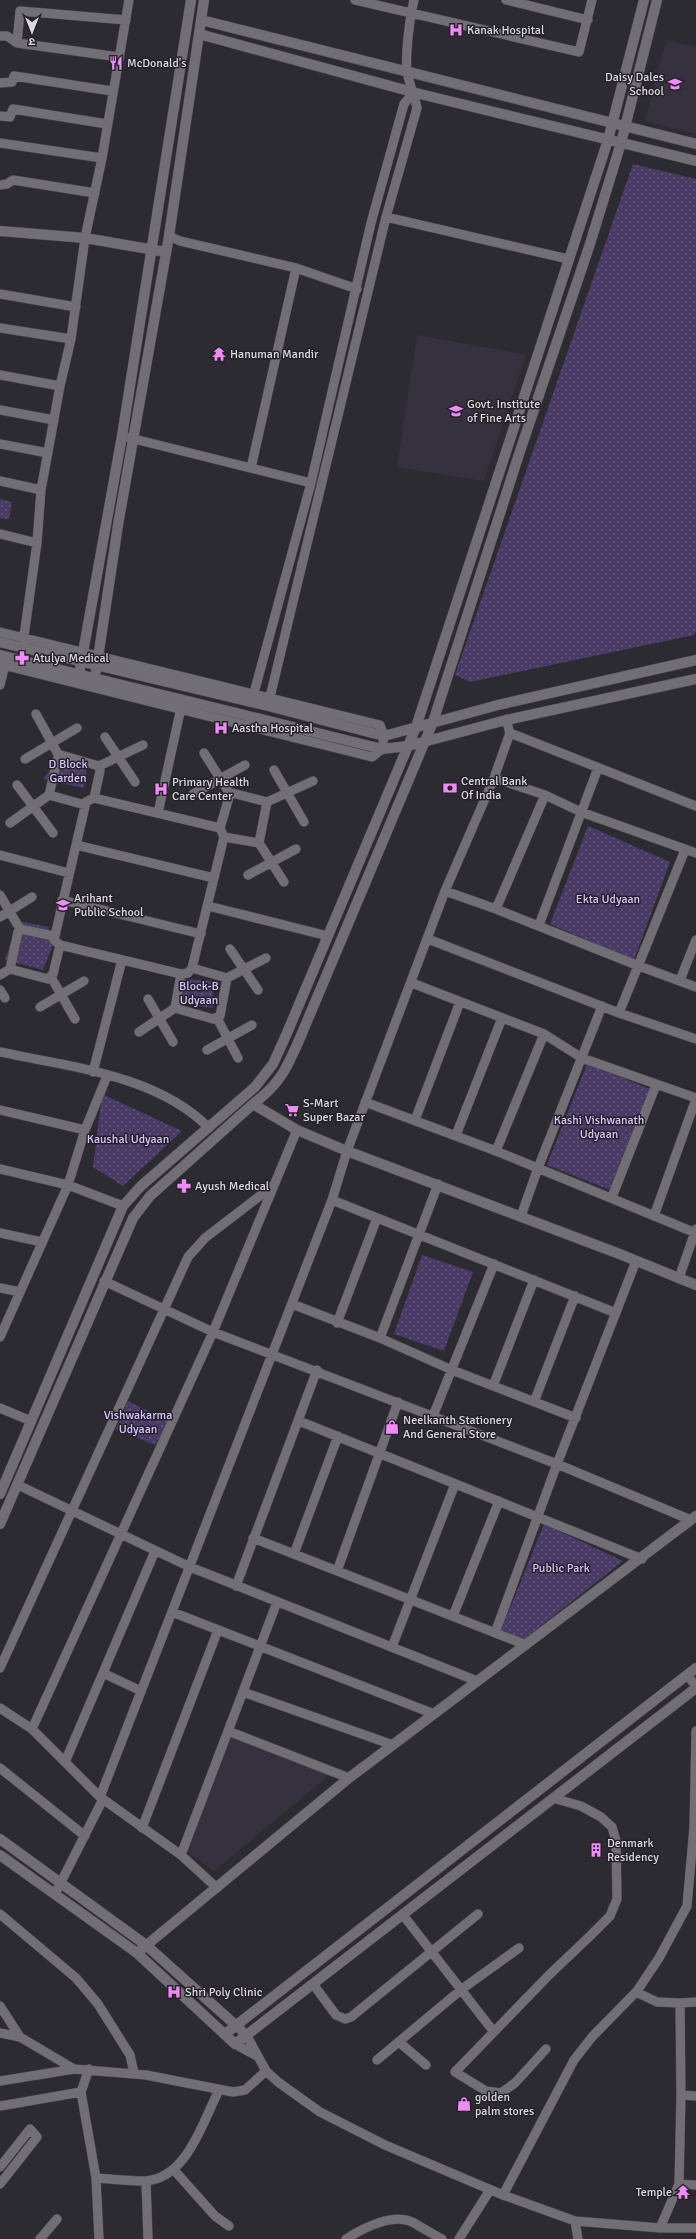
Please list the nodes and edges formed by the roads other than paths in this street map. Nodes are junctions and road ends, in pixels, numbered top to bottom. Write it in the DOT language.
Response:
graph roads {
  1 [pos="129,0"];
  2 [pos="191,0"];
  3 [pos="204,0"];
  4 [pos="355,0"];
  5 [pos="414,0"];
  6 [pos="506,0"];
  7 [pos="592,0"];
  8 [pos="644,0"];
  9 [pos="657,0"];
  10 [pos="411,12"];
  11 [pos="126,20"];
  12 [pos="201,20"];
  13 [pos="588,20"];
  14 [pos="199,34"];
  15 [pos="0,36"];
  16 [pos="17,43"];
  17 [pos="119,57"];
  18 [pos="407,73"];
  19 [pos="0,83"];
  20 [pos="112,91"];
  21 [pos="414,92"];
  22 [pos="0,116"];
  23 [pos="611,123"];
  24 [pos="107,124"];
  25 [pos="624,126"];
  26 [pos="608,140"];
  27 [pos="0,143"];
  28 [pos="621,143"];
  29 [pos="696,144"];
  30 [pos="102,158"];
  31 [pos="696,162"];
  32 [pos="0,185"];
  33 [pos="94,193"];
  34 [pos="386,216"];
  35 [pos="0,231"];
  36 [pos="169,236"];
  37 [pos="85,238"];
  38 [pos="151,249"];
  39 [pos="166,252"];
  40 [pos="568,259"];
  41 [pos="296,268"];
  42 [pos="357,289"];
  43 [pos="0,294"];
  44 [pos="76,307"];
  45 [pos="0,328"];
  46 [pos="71,339"];
  47 [pos="0,375"];
  48 [pos="60,386"];
  49 [pos="0,410"];
  50 [pos="54,420"];
  51 [pos="122,436"];
  52 [pos="134,438"];
  53 [pos="0,444"];
  54 [pos="48,453"];
  55 [pos="251,468"];
  56 [pos="0,481"];
  57 [pos="311,483"];
  58 [pos="41,490"];
  59 [pos="1,534"];
  60 [pos="37,543"];
  61 [pos="0,632"];
  62 [pos="0,642"];
  63 [pos="23,643"];
  64 [pos="83,652"];
  65 [pos="98,656"];
  66 [pos="3,660"];
  67 [pos="696,660"];
  68 [pos="96,666"];
  69 [pos="80,668"];
  70 [pos="95,677"];
  71 [pos="696,678"];
  72 [pos="0,686"];
  73 [pos="254,694"];
  74 [pos="270,697"];
  75 [pos="183,698"];
  76 [pos="181,709"];
  77 [pos="36,714"];
  78 [pos="506,720"];
  79 [pos="433,722"];
  80 [pos="416,727"];
  81 [pos="77,728"];
  82 [pos="510,733"];
  83 [pos="384,736"];
  84 [pos="105,737"];
  85 [pos="426,740"];
  86 [pos="52,743"];
  87 [pos="143,745"];
  88 [pos="408,746"];
  89 [pos="382,749"];
  90 [pos="204,753"];
  91 [pos="59,756"];
  92 [pos="118,757"];
  93 [pos="25,759"];
  94 [pos="245,765"];
  95 [pos="99,766"];
  96 [pos="598,768"];
  97 [pos="274,770"];
  98 [pos="494,778"];
  99 [pos="220,779"];
  100 [pos="313,781"];
  101 [pos="135,782"];
  102 [pos="17,785"];
  103 [pos="287,793"];
  104 [pos="193,794"];
  105 [pos="230,794"];
  106 [pos="48,795"];
  107 [pos="545,795"];
  108 [pos="94,798"];
  109 [pos="267,802"];
  110 [pos="86,805"];
  111 [pos="33,806"];
  112 [pos="696,806"];
  113 [pos="580,812"];
  114 [pos="158,813"];
  115 [pos="304,822"];
  116 [pos="10,823"];
  117 [pos="220,828"];
  118 [pos="53,833"];
  119 [pos="224,837"];
  120 [pos="259,843"];
  121 [pos="76,845"];
  122 [pos="296,849"];
  123 [pos="685,850"];
  124 [pos="696,853"];
  125 [pos="0,855"];
  126 [pos="272,862"];
  127 [pos="69,873"];
  128 [pos="248,875"];
  129 [pos="214,878"];
  130 [pos="284,882"];
  131 [pos="446,891"];
  132 [pos="0,895"];
  133 [pos="32,897"];
  134 [pos="62,900"];
  135 [pos="208,906"];
  136 [pos="496,909"];
  137 [pos="10,911"];
  138 [pos="0,917"];
  139 [pos="538,925"];
  140 [pos="20,929"];
  141 [pos="201,934"];
  142 [pos="54,936"];
  143 [pos="328,936"];
  144 [pos="428,939"];
  145 [pos="696,940"];
  146 [pos="60,946"];
  147 [pos="230,949"];
  148 [pos="266,958"];
  149 [pos="122,960"];
  150 [pos="639,966"];
  151 [pos="192,968"];
  152 [pos="10,969"];
  153 [pos="244,969"];
  154 [pos="181,974"];
  155 [pos="0,975"];
  156 [pos="51,977"];
  157 [pos="227,978"];
  158 [pos="84,980"];
  159 [pos="680,980"];
  160 [pos="412,983"];
  161 [pos="696,986"];
  162 [pos="0,990"];
  163 [pos="258,990"];
  164 [pos="61,994"];
  165 [pos="5,998"];
  166 [pos="148,999"];
  167 [pos="460,1002"];
  168 [pos="602,1006"];
  169 [pos="40,1007"];
  170 [pos="175,1008"];
  171 [pos="619,1013"];
  172 [pos="160,1018"];
  173 [pos="217,1018"];
  174 [pos="502,1018"];
  175 [pos="75,1020"];
  176 [pos="252,1025"];
  177 [pos="139,1032"];
  178 [pos="544,1034"];
  179 [pos="228,1038"];
  180 [pos="696,1039"];
  181 [pos="173,1042"];
  182 [pos="207,1050"];
  183 [pos="0,1052"];
  184 [pos="238,1058"];
  185 [pos="582,1058"];
  186 [pos="93,1072"];
  187 [pos="108,1076"];
  188 [pos="656,1085"];
  189 [pos="696,1099"];
  190 [pos="365,1102"];
  191 [pos="253,1104"];
  192 [pos="0,1110"];
  193 [pos="415,1120"];
  194 [pos="209,1128"];
  195 [pos="85,1130"];
  196 [pos="297,1130"];
  197 [pos="456,1136"];
  198 [pos="347,1151"];
  199 [pos="496,1151"];
  200 [pos="538,1168"];
  201 [pos="0,1169"];
  202 [pos="275,1184"];
  203 [pos="438,1184"];
  204 [pos="68,1185"];
  205 [pos="612,1197"];
  206 [pos="332,1200"];
  207 [pos="123,1206"];
  208 [pos="521,1216"];
  209 [pos="654,1216"];
  210 [pos="377,1218"];
  211 [pos="696,1231"];
  212 [pos="0,1233"];
  213 [pos="419,1234"];
  214 [pos="42,1242"];
  215 [pos="636,1261"];
  216 [pos="494,1264"];
  217 [pos="679,1278"];
  218 [pos="534,1280"];
  219 [pos="104,1281"];
  220 [pos="696,1285"];
  221 [pos="0,1288"];
  222 [pos="20,1292"];
  223 [pos="576,1296"];
  224 [pos="292,1304"];
  225 [pos="163,1308"];
  226 [pos="616,1313"];
  227 [pos="337,1323"];
  228 [pos="214,1332"];
  229 [pos="0,1337"];
  230 [pos="380,1338"];
  231 [pos="271,1353"];
  232 [pos="317,1370"];
  233 [pos="452,1370"];
  234 [pos="493,1386"];
  235 [pos="398,1402"];
  236 [pos="534,1402"];
  237 [pos="0,1408"];
  238 [pos="433,1416"];
  239 [pos="576,1418"];
  240 [pos="299,1421"];
  241 [pos="31,1422"];
  242 [pos="338,1436"];
  243 [pos="380,1454"];
  244 [pos="557,1464"];
  245 [pos="455,1484"];
  246 [pos="18,1485"];
  247 [pos="0,1494"];
  248 [pos="498,1501"];
  249 [pos="73,1512"];
  250 [pos="538,1517"];
  251 [pos="693,1518"];
  252 [pos="0,1524"];
  253 [pos="122,1535"];
  254 [pos="254,1538"];
  255 [pos="155,1551"];
  256 [pos="294,1554"];
  257 [pos="642,1559"];
  258 [pos="190,1567"];
  259 [pos="337,1571"];
  260 [pos="236,1586"];
  261 [pos="410,1600"];
  262 [pos="277,1602"];
  263 [pos="172,1612"];
  264 [pos="453,1616"];
  265 [pos="218,1630"];
  266 [pos="495,1633"];
  267 [pos="526,1645"];
  268 [pos="260,1646"];
  269 [pos="392,1648"];
  270 [pos="0,1668"];
  271 [pos="696,1668"];
  272 [pos="103,1673"];
  273 [pos="687,1675"];
  274 [pos="477,1681"];
  275 [pos="696,1687"];
  276 [pos="141,1691"];
  277 [pos="243,1692"];
  278 [pos="0,1708"];
  279 [pos="434,1714"];
  280 [pos="32,1729"];
  281 [pos="228,1731"];
  282 [pos="696,1731"];
  283 [pos="393,1745"];
  284 [pos="65,1762"];
  285 [pos="0,1768"];
  286 [pos="349,1778"];
  287 [pos="102,1798"];
  288 [pos="554,1798"];
  289 [pos="142,1828"];
  290 [pos="85,1836"];
  291 [pos="0,1839"];
  292 [pos="0,1855"];
  293 [pos="181,1855"];
  294 [pos="60,1883"];
  295 [pos="217,1888"];
  296 [pos="54,1894"];
  297 [pos="0,1914"];
  298 [pos="478,1914"];
  299 [pos="403,1915"];
  300 [pos="146,1945"];
  301 [pos="519,1948"];
  302 [pos="137,1952"];
  303 [pos="433,1952"];
  304 [pos="313,1984"];
  305 [pos="462,1989"];
  306 [pos="636,1992"];
  307 [pos="696,2002"];
  308 [pos="680,2003"];
  309 [pos="263,2005"];
  310 [pos="0,2006"];
  311 [pos="272,2016"];
  312 [pos="236,2026"];
  313 [pos="494,2032"];
  314 [pos="0,2033"];
  315 [pos="225,2034"];
  316 [pos="247,2036"];
  317 [pos="20,2037"];
  318 [pos="399,2042"];
  319 [pos="236,2044"];
  320 [pos="546,2049"];
  321 [pos="257,2056"];
  322 [pos="377,2060"];
  323 [pos="426,2065"];
  324 [pos="74,2069"];
  325 [pos="89,2069"];
  326 [pos="266,2071"];
  327 [pos="134,2074"];
  328 [pos="0,2081"];
  329 [pos="218,2090"];
  330 [pos="81,2092"];
  331 [pos="681,2095"];
  332 [pos="696,2096"];
  333 [pos="0,2106"];
  334 [pos="0,2167"];
  335 [pos="174,2170"];
  336 [pos="96,2178"];
  337 [pos="146,2181"];
  338 [pos="0,2184"];
  339 [pos="679,2184"];
  340 [pos="696,2185"];
  341 [pos="490,2190"];
  342 [pos="503,2195"];
  343 [pos="57,2219"];
  344 [pos="575,2221"];
  345 [pos="229,2226"];
  346 [pos="660,2228"];
  347 [pos="696,2228"];
  348 [pos="40,2239"];
  349 [pos="99,2239"];
  350 [pos="148,2239"];
  351 [pos="346,2239"];
  352 [pos="442,2239"];
  353 [pos="459,2239"];
  354 [pos="578,2239"];
  1 -- 11 [label="street"];
  2 -- 38 [label="street"];
  3 -- 12 [label="street"];
  4 -- 10 [label="street"];
  5 -- 10 [label="street"];
  6 -- 13 [label="street"];
  7 -- 13 [label="street"];
  8 -- 23 [label="street"];
  9 -- 25 [label="street"];
  10 -- 13 [label="street"];
  10 -- 18 [label="street"];
  11 -- 16 [label="street"];
  11 -- 17 [label="street"];
  12 -- 14 [label="street"];
  12 -- 18 [label="street"];
  14 -- 21 [label="street"];
  14 -- 36 [label="street"];
  15 -- 16 [label="street"];
  16 -- 17 [label="street"];
  17 -- 20 [label="street"];
  18 -- 21 [label="street"];
  18 -- 23 [label="street"];
  19 -- 20 [label="street"];
  20 -- 24 [label="street"];
  21 -- 26 [label="street"];
  21 -- 34 [label="street"];
  21 -- 42 [label="street"];
  22 -- 24 [label="street"];
  23 -- 25 [label="street"];
  23 -- 26 [label="street"];
  24 -- 30 [label="street"];
  25 -- 28 [label="street"];
  25 -- 29 [label="street"];
  26 -- 28 [label="street"];
  26 -- 40 [label="street"];
  27 -- 30 [label="street"];
  28 -- 31 [label="street"];
  28 -- 79 [label="street"];
  30 -- 33 [label="street"];
  32 -- 33 [label="street"];
  33 -- 37 [label="street"];
  34 -- 40 [label="street"];
  34 -- 74 [label="street"];
  35 -- 37 [label="street"];
  36 -- 39 [label="street"];
  36 -- 41 [label="street"];
  37 -- 38 [label="street"];
  37 -- 44 [label="street"];
  38 -- 39 [label="street"];
  38 -- 51 [label="street"];
  39 -- 52 [label="street"];
  40 -- 80 [label="street"];
  41 -- 42 [label="street"];
  41 -- 55 [label="street"];
  42 -- 57 [label="street"];
  43 -- 44 [label="street"];
  44 -- 46 [label="street"];
  45 -- 46 [label="street"];
  46 -- 48 [label="street"];
  47 -- 48 [label="street"];
  48 -- 50 [label="street"];
  49 -- 50 [label="street"];
  50 -- 54 [label="street"];
  51 -- 52 [label="street"];
  51 -- 64 [label="street"];
  52 -- 55 [label="street"];
  52 -- 65 [label="street"];
  53 -- 54 [label="street"];
  54 -- 58 [label="street"];
  55 -- 57 [label="street"];
  56 -- 58 [label="street"];
  57 -- 73 [label="street"];
  58 -- 60 [label="street"];
  59 -- 60 [label="street"];
  60 -- 63 [label="street"];
  61 -- 63 [label="street"];
  62 -- 63 [label="street"];
  63 -- 64 [label="street"];
  63 -- 69 [label="street"];
  64 -- 65 [label="street"];
  64 -- 69 [label="street"];
  65 -- 68 [label="street"];
  65 -- 73 [label="street"];
  66 -- 69 [label="street"];
  66 -- 72 [label="street"];
  66 -- 76 [label="street"];
  67 -- 79 [label="street"];
  68 -- 69 [label="street"];
  68 -- 70 [label="street"];
  68 -- 83 [label="street"];
  69 -- 70 [label="street"];
  70 -- 75 [label="street"];
  71 -- 78 [label="street"];
  73 -- 74 [label="street"];
  74 -- 83 [label="street"];
  75 -- 76 [label="street"];
  75 -- 89 [label="street"];
  76 -- 89 [label="street"];
  76 -- 114 [label="street"];
  77 -- 86 [label="street"];
  78 -- 82 [label="street"];
  78 -- 85 [label="street"];
  79 -- 80 [label="street"];
  79 -- 85 [label="street"];
  80 -- 83 [label="street"];
  80 -- 88 [label="street"];
  81 -- 86 [label="street"];
  82 -- 96 [label="street"];
  82 -- 98 [label="street"];
  83 -- 89 [label="street"];
  84 -- 92 [label="street"];
  85 -- 88 [label="street"];
  85 -- 191 [label="street"];
  86 -- 91 [label="street"];
  86 -- 93 [label="street"];
  87 -- 92 [label="street"];
  88 -- 89 [label="street"];
  88 -- 143 [label="street"];
  90 -- 99 [label="street"];
  91 -- 95 [label="street"];
  91 -- 106 [label="street"];
  92 -- 95 [label="street"];
  92 -- 101 [label="street"];
  94 -- 99 [label="street"];
  95 -- 108 [label="street"];
  96 -- 112 [label="street"];
  96 -- 113 [label="street"];
  97 -- 103 [label="street"];
  98 -- 107 [label="street"];
  98 -- 131 [label="street"];
  99 -- 104 [label="street"];
  99 -- 105 [label="street"];
  100 -- 103 [label="street"];
  102 -- 111 [label="street"];
  103 -- 109 [label="street"];
  103 -- 115 [label="street"];
  105 -- 109 [label="street"];
  105 -- 117 [label="street"];
  106 -- 110 [label="street"];
  106 -- 111 [label="street"];
  107 -- 113 [label="street"];
  107 -- 136 [label="street"];
  108 -- 110 [label="street"];
  108 -- 114 [label="street"];
  109 -- 120 [label="street"];
  110 -- 121 [label="street"];
  111 -- 116 [label="street"];
  111 -- 118 [label="street"];
  113 -- 123 [label="street"];
  113 -- 139 [label="street"];
  114 -- 117 [label="street"];
  117 -- 119 [label="street"];
  119 -- 120 [label="street"];
  119 -- 129 [label="street"];
  120 -- 126 [label="street"];
  121 -- 127 [label="street"];
  121 -- 129 [label="street"];
  122 -- 126 [label="street"];
  123 -- 124 [label="street"];
  123 -- 150 [label="street"];
  125 -- 127 [label="street"];
  126 -- 128 [label="street"];
  126 -- 130 [label="street"];
  127 -- 134 [label="street"];
  129 -- 135 [label="street"];
  131 -- 136 [label="street"];
  131 -- 144 [label="street"];
  132 -- 137 [label="street"];
  133 -- 137 [label="street"];
  134 -- 141 [label="street"];
  134 -- 142 [label="street"];
  135 -- 141 [label="street"];
  135 -- 143 [label="street"];
  136 -- 139 [label="street"];
  137 -- 138 [label="street"];
  137 -- 140 [label="street"];
  139 -- 150 [label="street"];
  140 -- 142 [label="street"];
  140 -- 152 [label="street"];
  141 -- 151 [label="street"];
  142 -- 146 [label="street"];
  143 -- 194 [label="street"];
  144 -- 160 [label="street"];
  144 -- 168 [label="street"];
  145 -- 159 [label="street"];
  146 -- 149 [label="street"];
  146 -- 156 [label="street"];
  147 -- 153 [label="street"];
  148 -- 153 [label="street"];
  149 -- 154 [label="street"];
  149 -- 186 [label="street"];
  150 -- 159 [label="street"];
  150 -- 171 [label="street"];
  151 -- 154 [label="street"];
  151 -- 157 [label="street"];
  152 -- 155 [label="street"];
  152 -- 156 [label="street"];
  153 -- 157 [label="street"];
  153 -- 163 [label="street"];
  154 -- 170 [label="street"];
  156 -- 164 [label="street"];
  157 -- 173 [label="street"];
  158 -- 164 [label="street"];
  159 -- 161 [label="street"];
  160 -- 167 [label="street"];
  160 -- 190 [label="street"];
  162 -- 165 [label="street"];
  164 -- 169 [label="street"];
  164 -- 175 [label="street"];
  166 -- 172 [label="street"];
  167 -- 174 [label="street"];
  167 -- 193 [label="street"];
  168 -- 171 [label="street"];
  168 -- 185 [label="street"];
  170 -- 172 [label="street"];
  170 -- 173 [label="street"];
  171 -- 180 [label="street"];
  172 -- 177 [label="street"];
  172 -- 181 [label="street"];
  173 -- 179 [label="street"];
  174 -- 178 [label="street"];
  174 -- 197 [label="street"];
  176 -- 179 [label="street"];
  178 -- 185 [label="street"];
  178 -- 199 [label="street"];
  179 -- 182 [label="street"];
  179 -- 184 [label="street"];
  183 -- 186 [label="street"];
  185 -- 188 [label="street"];
  185 -- 200 [label="street"];
  186 -- 187 [label="street"];
  187 -- 194 [label="street"];
  187 -- 195 [label="street"];
  188 -- 189 [label="street"];
  188 -- 205 [label="street"];
  189 -- 209 [label="street"];
  190 -- 193 [label="street"];
  190 -- 198 [label="street"];
  191 -- 196 [label="street"];
  191 -- 219 [label="street"];
  192 -- 195 [label="street"];
  193 -- 197 [label="street"];
  194 -- 207 [label="street"];
  195 -- 204 [label="street"];
  196 -- 198 [label="street"];
  196 -- 202 [label="street"];
  197 -- 199 [label="street"];
  198 -- 203 [label="street"];
  198 -- 206 [label="street"];
  199 -- 200 [label="street"];
  200 -- 205 [label="street"];
  200 -- 208 [label="street"];
  201 -- 204 [label="street"];
  202 -- 225 [label="street"];
  202 -- 228 [label="street"];
  203 -- 208 [label="street"];
  203 -- 213 [label="street"];
  204 -- 207 [label="street"];
  204 -- 214 [label="street"];
  205 -- 209 [label="street"];
  206 -- 210 [label="street"];
  206 -- 224 [label="street"];
  207 -- 241 [label="street"];
  208 -- 215 [label="street"];
  209 -- 211 [label="street"];
  210 -- 213 [label="street"];
  210 -- 227 [label="street"];
  211 -- 217 [label="street"];
  212 -- 214 [label="street"];
  213 -- 216 [label="street"];
  213 -- 230 [label="street"];
  214 -- 222 [label="street"];
  215 -- 217 [label="street"];
  215 -- 226 [label="street"];
  216 -- 218 [label="street"];
  216 -- 233 [label="street"];
  217 -- 220 [label="street"];
  218 -- 223 [label="street"];
  218 -- 234 [label="street"];
  219 -- 225 [label="street"];
  219 -- 246 [label="street"];
  221 -- 222 [label="street"];
  222 -- 229 [label="street"];
  223 -- 226 [label="street"];
  223 -- 236 [label="street"];
  224 -- 227 [label="street"];
  224 -- 231 [label="street"];
  225 -- 228 [label="street"];
  225 -- 249 [label="street"];
  226 -- 239 [label="street"];
  227 -- 230 [label="street"];
  228 -- 231 [label="street"];
  228 -- 253 [label="street"];
  230 -- 233 [label="street"];
  231 -- 232 [label="street"];
  231 -- 258 [label="street"];
  232 -- 235 [label="street"];
  232 -- 240 [label="street"];
  233 -- 234 [label="street"];
  233 -- 238 [label="street"];
  234 -- 236 [label="street"];
  235 -- 238 [label="street"];
  235 -- 243 [label="street"];
  236 -- 239 [label="street"];
  237 -- 241 [label="street"];
  238 -- 244 [label="street"];
  239 -- 244 [label="street"];
  240 -- 242 [label="street"];
  240 -- 254 [label="street"];
  241 -- 247 [label="street"];
  242 -- 243 [label="street"];
  242 -- 256 [label="street"];
  243 -- 245 [label="street"];
  243 -- 259 [label="street"];
  244 -- 250 [label="street"];
  244 -- 251 [label="street"];
  245 -- 248 [label="street"];
  245 -- 261 [label="street"];
  246 -- 249 [label="street"];
  246 -- 252 [label="street"];
  248 -- 250 [label="street"];
  248 -- 264 [label="street"];
  249 -- 253 [label="street"];
  249 -- 270 [label="street"];
  250 -- 257 [label="street"];
  250 -- 266 [label="street"];
  251 -- 257 [label="street"];
  253 -- 255 [label="street"];
  253 -- 280 [label="street"];
  254 -- 256 [label="street"];
  254 -- 260 [label="street"];
  255 -- 258 [label="street"];
  255 -- 272 [label="street"];
  256 -- 259 [label="street"];
  257 -- 267 [label="street"];
  258 -- 260 [label="street"];
  258 -- 263 [label="street"];
  259 -- 261 [label="street"];
  260 -- 262 [label="street"];
  261 -- 264 [label="street"];
  261 -- 269 [label="street"];
  262 -- 268 [label="street"];
  262 -- 269 [label="street"];
  263 -- 265 [label="street"];
  263 -- 276 [label="street"];
  264 -- 266 [label="street"];
  265 -- 268 [label="street"];
  265 -- 289 [label="street"];
  266 -- 267 [label="street"];
  267 -- 274 [label="street"];
  268 -- 277 [label="street"];
  268 -- 279 [label="street"];
  269 -- 274 [label="street"];
  271 -- 273 [label="street"];
  272 -- 276 [label="street"];
  272 -- 284 [label="street"];
  273 -- 275 [label="street"];
  273 -- 309 [label="street"];
  274 -- 279 [label="street"];
  275 -- 288 [label="street"];
  276 -- 287 [label="street"];
  277 -- 281 [label="street"];
  277 -- 283 [label="street"];
  278 -- 280 [label="street"];
  279 -- 283 [label="street"];
  280 -- 284 [label="street"];
  281 -- 286 [label="street"];
  281 -- 293 [label="street"];
  282 -- 306 [label="street"];
  283 -- 286 [label="street"];
  284 -- 287 [label="street"];
  285 -- 290 [label="street"];
  286 -- 295 [label="street"];
  287 -- 289 [label="street"];
  287 -- 290 [label="street"];
  288 -- 299 [label="street"];
  288 -- 313 [label="street"];
  289 -- 293 [label="street"];
  290 -- 294 [label="street"];
  291 -- 294 [label="street"];
  292 -- 296 [label="street"];
  293 -- 295 [label="street"];
  294 -- 296 [label="street"];
  294 -- 300 [label="street"];
  295 -- 300 [label="street"];
  296 -- 302 [label="street"];
  297 -- 327 [label="street"];
  298 -- 303 [label="street"];
  299 -- 303 [label="street"];
  299 -- 304 [label="street"];
  300 -- 302 [label="street"];
  300 -- 312 [label="street"];
  301 -- 305 [label="street"];
  302 -- 315 [label="street"];
  303 -- 304 [label="street"];
  303 -- 305 [label="street"];
  304 -- 311 [label="street"];
  305 -- 313 [label="street"];
  305 -- 318 [label="street"];
  306 -- 308 [label="street"];
  306 -- 342 [label="street"];
  307 -- 308 [label="street"];
  308 -- 331 [label="street"];
  309 -- 311 [label="street"];
  309 -- 312 [label="street"];
  310 -- 317 [label="street"];
  311 -- 316 [label="street"];
  312 -- 315 [label="street"];
  312 -- 316 [label="street"];
  313 -- 320 [label="street"];
  314 -- 317 [label="street"];
  315 -- 319 [label="street"];
  316 -- 319 [label="street"];
  316 -- 321 [label="street"];
  317 -- 324 [label="street"];
  318 -- 322 [label="street"];
  318 -- 323 [label="street"];
  319 -- 321 [label="street"];
  321 -- 326 [label="street"];
  324 -- 325 [label="street"];
  324 -- 328 [label="street"];
  325 -- 327 [label="street"];
  325 -- 330 [label="street"];
  326 -- 329 [label="street"];
  326 -- 341 [label="street"];
  327 -- 329 [label="street"];
  329 -- 335 [label="street"];
  330 -- 333 [label="street"];
  330 -- 336 [label="street"];
  331 -- 332 [label="street"];
  331 -- 339 [label="street"];
  334 -- 338 [label="street"];
  335 -- 337 [label="street"];
  335 -- 345 [label="street"];
  336 -- 337 [label="street"];
  336 -- 349 [label="street"];
  337 -- 350 [label="street"];
  339 -- 340 [label="street"];
  339 -- 346 [label="street"];
  341 -- 342 [label="street"];
  341 -- 353 [label="street"];
  342 -- 344 [label="street"];
  343 -- 348 [label="street"];
  344 -- 346 [label="street"];
  344 -- 354 [label="street"];
  346 -- 347 [label="street"];
  351 -- 352 [label="street"];
}
